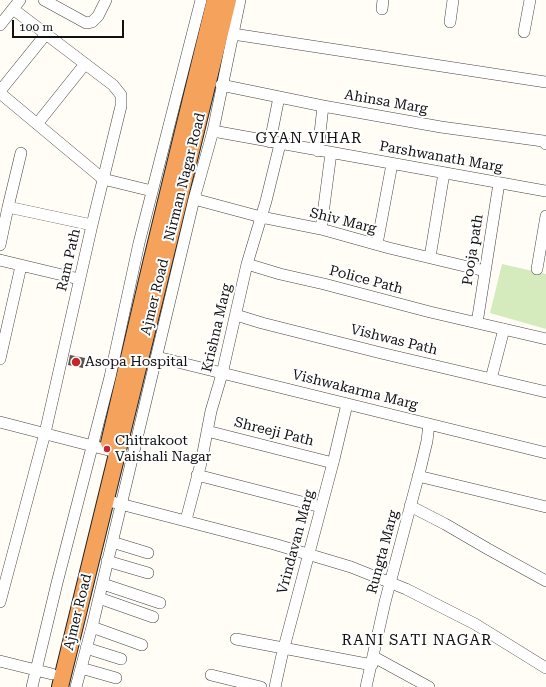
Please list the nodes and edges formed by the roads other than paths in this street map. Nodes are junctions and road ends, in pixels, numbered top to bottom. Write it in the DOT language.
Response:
graph roads {
  1 [pos="44,0"];
  2 [pos="106,0"];
  3 [pos="201,0"];
  4 [pos="215,0"];
  5 [pos="228,0"];
  6 [pos="240,0"];
  7 [pos="453,0"];
  8 [pos="530,0"];
  9 [pos="16,4"];
  10 [pos="450,22"];
  11 [pos="0,25"];
  12 [pos="524,32"];
  13 [pos="46,34"];
  14 [pos="233,34"];
  15 [pos="85,64"];
  16 [pos="546,82"];
  17 [pos="221,85"];
  18 [pos="0,92"];
  19 [pos="279,97"];
  20 [pos="323,106"];
  21 [pos="36,124"];
  22 [pos="213,131"];
  23 [pos="275,143"];
  24 [pos="546,144"];
  25 [pos="318,151"];
  26 [pos="21,153"];
  27 [pos="331,153"];
  28 [pos="392,164"];
  29 [pos="444,173"];
  30 [pos="103,179"];
  31 [pos="499,183"];
  32 [pos="545,188"];
  33 [pos="152,191"];
  34 [pos="194,199"];
  35 [pos="8,207"];
  36 [pos="546,216"];
  37 [pos="261,217"];
  38 [pos="92,225"];
  39 [pos="320,229"];
  40 [pos="377,244"];
  41 [pos="0,245"];
  42 [pos="430,257"];
  43 [pos="0,260"];
  44 [pos="247,264"];
  45 [pos="21,266"];
  46 [pos="537,269"];
  47 [pos="485,271"];
  48 [pos="79,279"];
  49 [pos="236,315"];
  50 [pos="477,323"];
  51 [pos="504,329"];
  52 [pos="546,339"];
  53 [pos="156,357"];
  54 [pos="0,359"];
  55 [pos="222,374"];
  56 [pos="492,379"];
  57 [pos="546,392"];
  58 [pos="347,404"];
  59 [pos="0,422"];
  60 [pos="429,424"];
  61 [pos="207,431"];
  62 [pos="45,433"];
  63 [pos="106,449"];
  64 [pos="546,452"];
  65 [pos="132,458"];
  66 [pos="333,463"];
  67 [pos="197,475"];
  68 [pos="418,476"];
  69 [pos="105,500"];
  70 [pos="122,504"];
  71 [pos="410,506"];
  72 [pos="321,507"];
  73 [pos="546,508"];
  74 [pos="186,520"];
  75 [pos="112,542"];
  76 [pos="148,553"];
  77 [pos="309,555"];
  78 [pos="107,561"];
  79 [pos="148,573"];
  80 [pos="3,581"];
  81 [pos="546,581"];
  82 [pos="390,582"];
  83 [pos="103,584"];
  84 [pos="99,598"];
  85 [pos="0,602"];
  86 [pos="160,603"];
  87 [pos="153,617"];
  88 [pos="92,627"];
  89 [pos="236,639"];
  90 [pos="142,644"];
  91 [pos="284,647"];
  92 [pos="86,648"];
  93 [pos="121,659"];
  94 [pos="0,661"];
  95 [pos="373,661"];
  96 [pos="81,668"];
  97 [pos="546,668"];
  98 [pos="211,675"];
  99 [pos="116,678"];
  100 [pos="49,679"];
  101 [pos="32,687"];
  102 [pos="76,687"];
  103 [pos="261,687"];
  104 [pos="275,687"];
  105 [pos="366,687"];
  106 [pos="429,687"];
  1 -- 2 [label="street"];
  3 -- 33 [label="street"];
  4 -- 63 [label="highway, Ajmer Road"];
  5 -- 63 [label="highway, Ajmer Road"];
  6 -- 14 [label="street, Nirman Nagar Road"];
  7 -- 10 [label="street"];
  8 -- 12 [label="street"];
  9 -- 11 [label="street"];
  9 -- 13 [label="street"];
  13 -- 15 [label="street"];
  13 -- 18 [label="street"];
  14 -- 16 [label="street"];
  14 -- 17 [label="street, Nirman Nagar Road"];
  15 -- 21 [label="street"];
  15 -- 30 [label="street, Ram Path"];
  17 -- 19 [label="street, Ahinsa Marg"];
  17 -- 22 [label="street, Nirman Nagar Road"];
  18 -- 21 [label="street"];
  19 -- 20 [label="street, Ahinsa Marg"];
  19 -- 23 [label="street, Krishna Marg"];
  20 -- 24 [label="street, Ahinsa Marg"];
  20 -- 25 [label="street"];
  21 -- 30 [label="street"];
  22 -- 23 [label="street, Parshwanath Marg"];
  22 -- 34 [label="street, Nirman Nagar Road"];
  23 -- 25 [label="street, Parshwanath Marg"];
  23 -- 37 [label="street, Krishna Marg"];
  25 -- 27 [label="street, Parshwanath Marg"];
  26 -- 35 [label="street"];
  27 -- 28 [label="street, Parshwanath Marg"];
  27 -- 39 [label="street"];
  28 -- 29 [label="street, Parshwanath Marg"];
  28 -- 40 [label="street"];
  29 -- 31 [label="street, Parshwanath Marg"];
  29 -- 42 [label="street"];
  30 -- 33 [label="street"];
  30 -- 38 [label="street, Ram Path"];
  31 -- 32 [label="street, Parshwanath Marg"];
  31 -- 47 [label="street, Pooja path"];
  33 -- 63 [label="street"];
  34 -- 37 [label="street, Shiv Marg"];
  34 -- 53 [label="street, Nirman Nagar Road"];
  35 -- 38 [label="street"];
  35 -- 41 [label="street"];
  36 -- 46 [label="street"];
  37 -- 39 [label="street, Shiv Marg"];
  37 -- 44 [label="street, Krishna Marg"];
  38 -- 48 [label="street, Ram Path"];
  39 -- 40 [label="street, Shiv Marg"];
  40 -- 42 [label="street, Shiv Marg"];
  42 -- 47 [label="street, Shiv Marg"];
  43 -- 45 [label="street"];
  44 -- 49 [label="street, Krishna Marg"];
  44 -- 50 [label="street, Police Path"];
  45 -- 48 [label="street"];
  45 -- 54 [label="street"];
  47 -- 50 [label="street, Pooja path"];
  48 -- 62 [label="street, Ram Path"];
  49 -- 55 [label="street, Krishna Marg"];
  49 -- 56 [label="street, Vishwas Path"];
  50 -- 51 [label="street, Police Path"];
  51 -- 52 [label="street, Police Path"];
  51 -- 56 [label="street"];
  53 -- 55 [label="street, Vishwakarma Marg"];
  53 -- 65 [label="street, Nirman Nagar Road"];
  55 -- 58 [label="street, Vishwakarma Marg"];
  55 -- 61 [label="street, Krishna Marg"];
  56 -- 57 [label="street, Vishwas Path"];
  58 -- 60 [label="street, Vishwakarma Marg"];
  58 -- 66 [label="street, Vrindavan Marg"];
  59 -- 62 [label="street"];
  60 -- 64 [label="street, Vishwakarma Marg"];
  60 -- 68 [label="street, Rungta Marg"];
  61 -- 66 [label="street, Shreeji Path"];
  61 -- 67 [label="street, Krishna Marg"];
  62 -- 63 [label="street"];
  62 -- 80 [label="street, Ram Path"];
  63 -- 65 [label="street"];
  63 -- 69 [label="highway, Ajmer Road"];
  63 -- 100 [label="highway, Ajmer Road"];
  65 -- 70 [label="street, Nirman Nagar Road"];
  66 -- 72 [label="street, Vrindavan Marg"];
  67 -- 72 [label="street"];
  67 -- 74 [label="street, Krishna Marg"];
  68 -- 71 [label="street, Rungta Marg"];
  68 -- 73 [label="street"];
  69 -- 70 [label="street"];
  69 -- 100 [label="highway, Ajmer Road"];
  70 -- 74 [label="street"];
  70 -- 75 [label="street, Nirman Nagar Road"];
  71 -- 81 [label="street"];
  71 -- 82 [label="street, Rungta Marg"];
  72 -- 77 [label="street, Vrindavan Marg"];
  74 -- 77 [label="street"];
  75 -- 76 [label="street"];
  75 -- 78 [label="street, Nirman Nagar Road"];
  77 -- 82 [label="street"];
  77 -- 91 [label="street, Vrindavan Marg"];
  78 -- 79 [label="street"];
  78 -- 83 [label="street, Nirman Nagar Road"];
  80 -- 85 [label="street, Ram Path"];
  82 -- 95 [label="street, Rungta Marg"];
  82 -- 97 [label="street"];
  83 -- 84 [label="street, Nirman Nagar Road"];
  83 -- 86 [label="street"];
  84 -- 87 [label="street"];
  84 -- 88 [label="street, Nirman Nagar Road"];
  88 -- 90 [label="street"];
  88 -- 92 [label="street, Nirman Nagar Road"];
  89 -- 91 [label="street"];
  91 -- 95 [label="street"];
  91 -- 104 [label="street, Vrindavan Marg"];
  92 -- 93 [label="street"];
  92 -- 96 [label="street, Nirman Nagar Road"];
  94 -- 100 [label="street"];
  95 -- 105 [label="street, Rungta Marg"];
  95 -- 106 [label="street"];
  96 -- 99 [label="street"];
  96 -- 102 [label="street, Nirman Nagar Road"];
  98 -- 103 [label="street"];
  100 -- 101 [label="street"];
}
